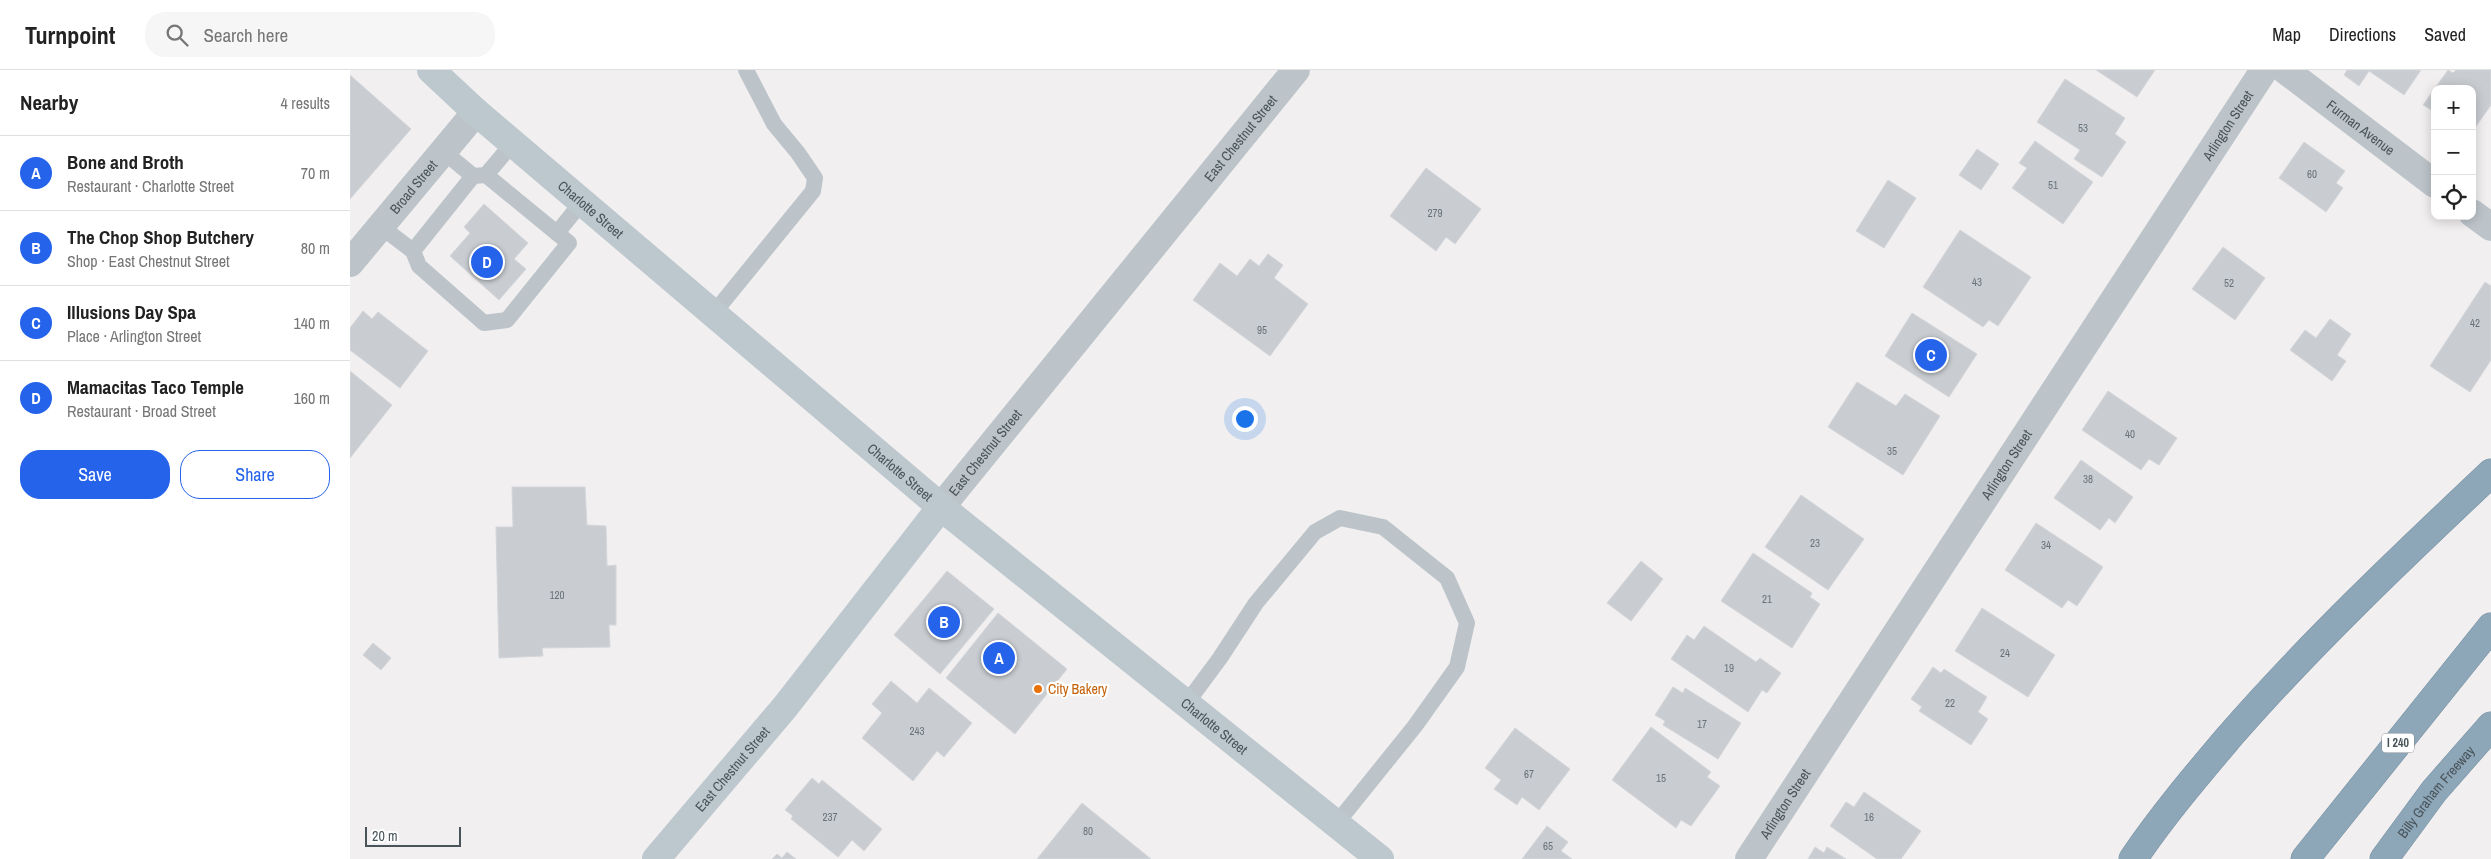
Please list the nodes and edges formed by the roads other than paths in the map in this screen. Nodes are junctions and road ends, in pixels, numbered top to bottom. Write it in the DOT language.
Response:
graph roads {
  1 [pos="431,70"];
  2 [pos="746,70"];
  3 [pos="1296,70"];
  4 [pos="2264,70"];
  5 [pos="2286,70"];
  6 [pos="476,112"];
  7 [pos="513,143"];
  8 [pos="442,151"];
  9 [pos="480,175"];
  10 [pos="2431,181"];
  11 [pos="582,202"];
  12 [pos="2476,216"];
  13 [pos="380,226"];
  14 [pos="2491,227"];
  15 [pos="557,233"];
  16 [pos="413,251"];
  17 [pos="350,263"];
  18 [pos="713,314"];
  19 [pos="2491,473"];
  20 [pos="941,507"];
  21 [pos="2491,627"];
  22 [pos="1186,704"];
  23 [pos="2491,726"];
  24 [pos="1336,824"];
  25 [pos="656,859"];
  26 [pos="1380,859"];
  27 [pos="1749,859"];
  28 [pos="2133,859"];
  29 [pos="2305,859"];
  30 [pos="2384,859"];
  1 -- 6 [label="street, Charlotte Street"];
  2 -- 18 [label="lane"];
  3 -- 20 [label="street, East Chestnut Street"];
  4 -- 27 [label="street, Arlington Street"];
  5 -- 10 [label="street, Furman Avenue"];
  6 -- 7 [label="street, Charlotte Street"];
  6 -- 8 [label="street, Broad Street"];
  7 -- 9 [label="lane"];
  7 -- 11 [label="street, Charlotte Street"];
  8 -- 9 [label="lane"];
  8 -- 13 [label="street, Broad Street"];
  9 -- 15 [label="lane"];
  9 -- 16 [label="lane"];
  11 -- 15 [label="lane"];
  11 -- 18 [label="street, Charlotte Street"];
  12 -- 14 [label="street"];
  13 -- 16 [label="lane"];
  13 -- 17 [label="street, Broad Street"];
  15 -- 16 [label="lane"];
  18 -- 20 [label="street, Charlotte Street"];
  19 -- 28 [label="highway"];
  20 -- 22 [label="street, Charlotte Street"];
  20 -- 25 [label="street, East Chestnut Street"];
  21 -- 29 [label="highway, I 240"];
  22 -- 24 [label="street, Charlotte Street"];
  22 -- 24 [label="lane"];
  23 -- 30 [label="highway, Billy Graham Freeway"];
  24 -- 26 [label="street, Charlotte Street"];
}
